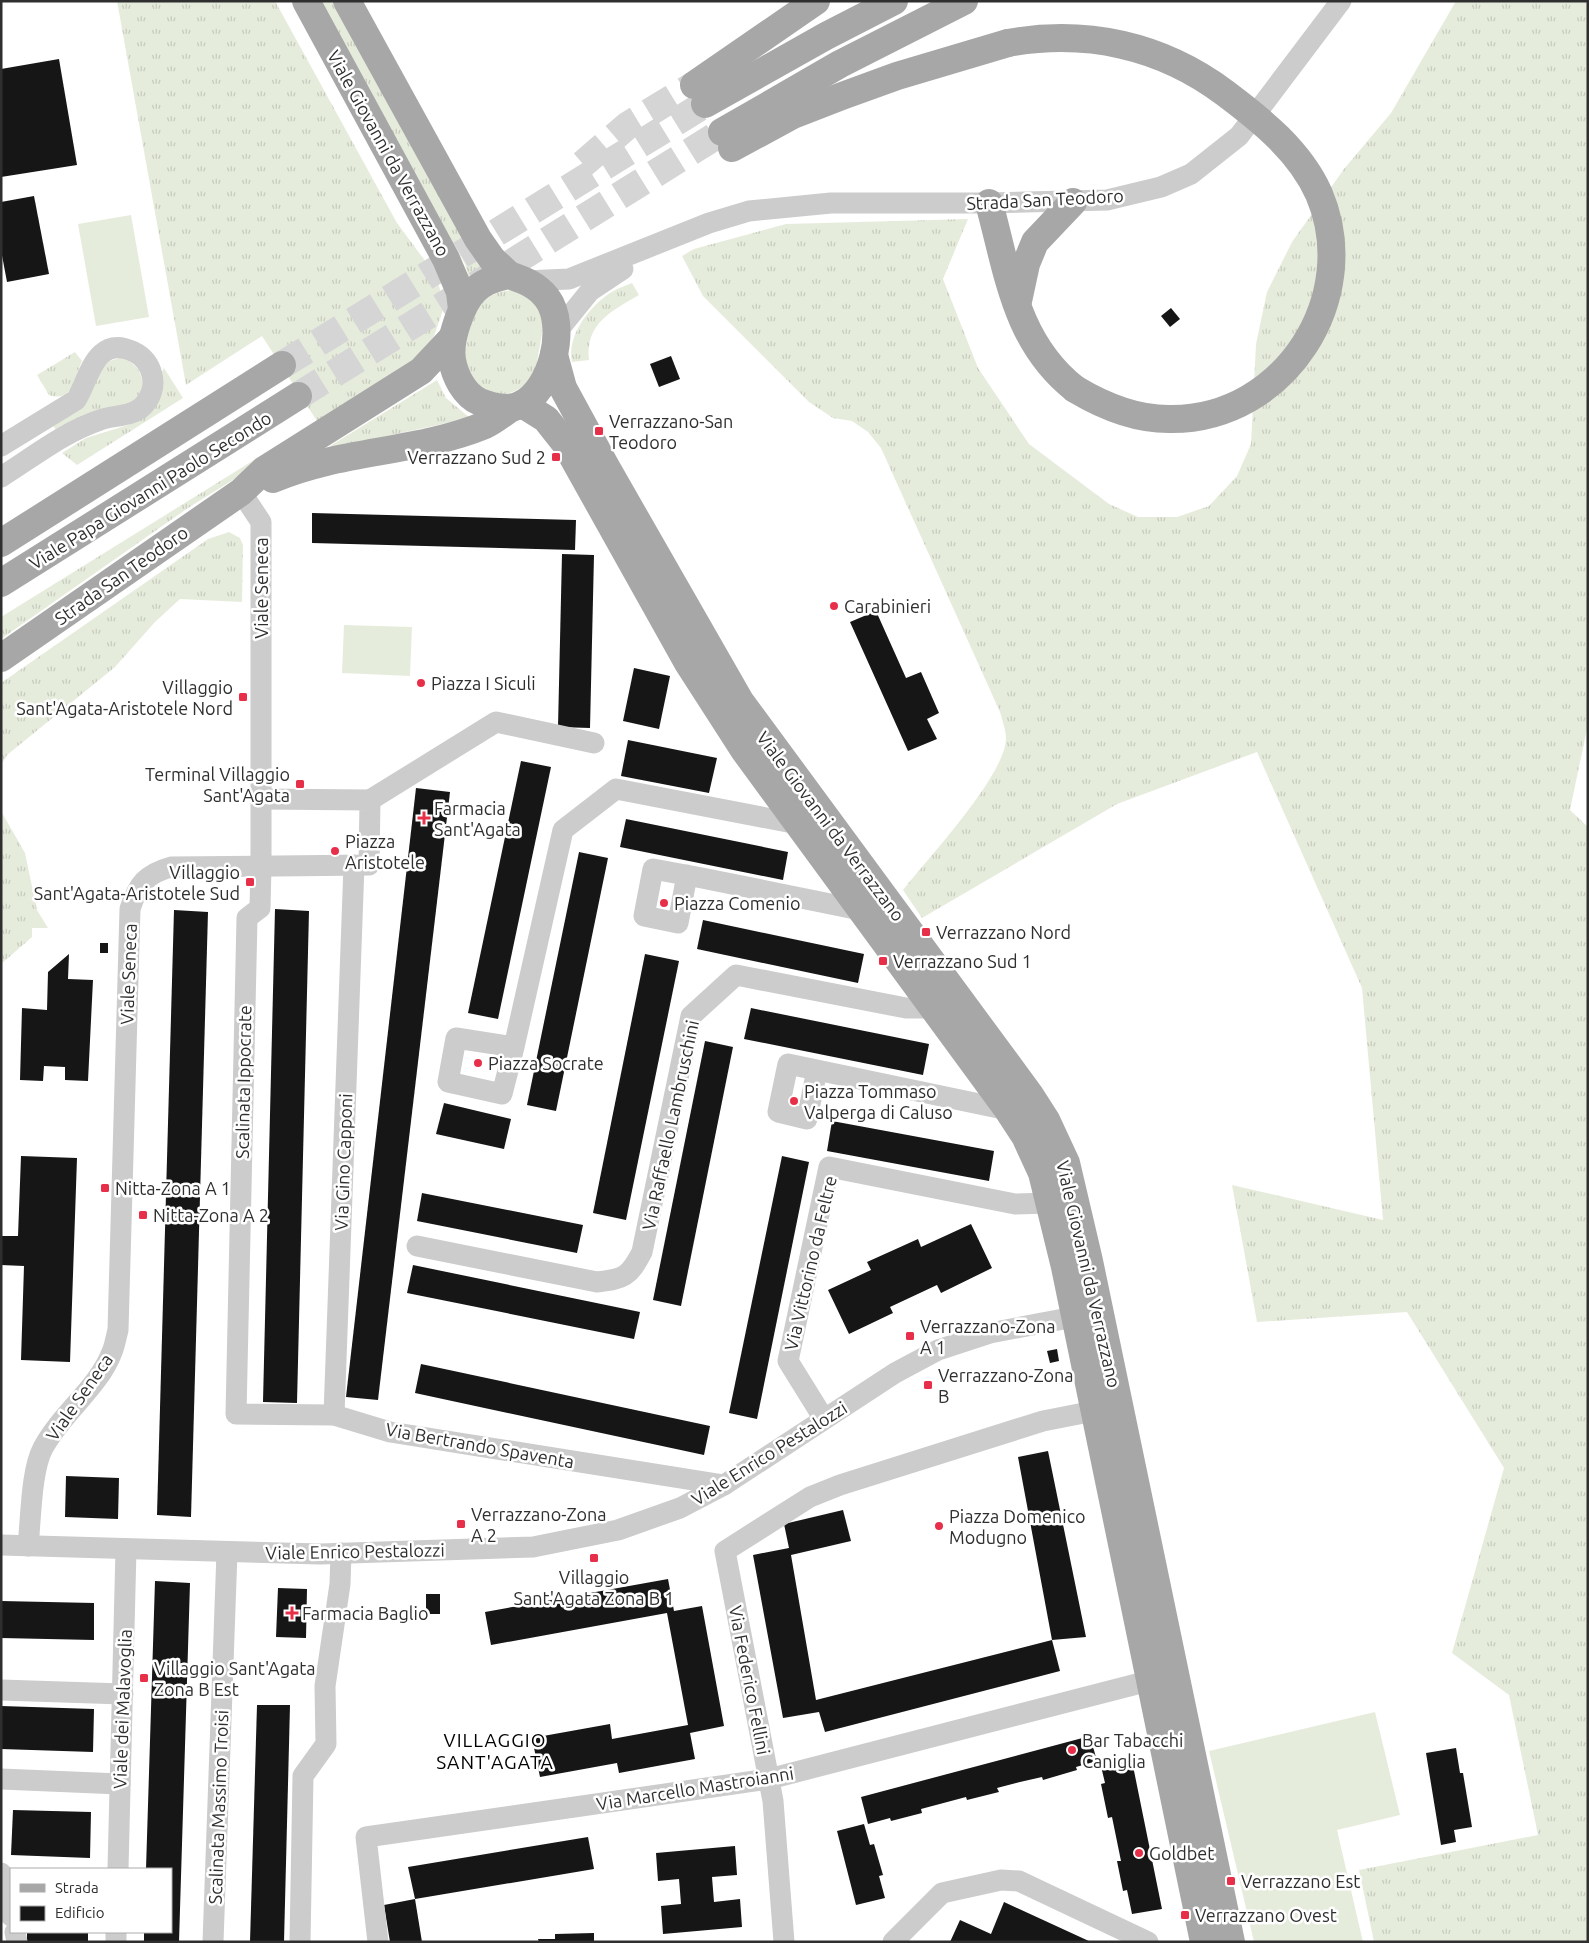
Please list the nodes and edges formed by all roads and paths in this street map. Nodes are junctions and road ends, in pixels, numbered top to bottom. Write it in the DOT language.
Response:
graph roads {
  1 [pos="306,1"];
  2 [pos="347,1"];
  3 [pos="816,1"];
  4 [pos="894,1"];
  5 [pos="964,1"];
  6 [pos="1341,1"];
  7 [pos="1073,202"];
  8 [pos="989,203"];
  9 [pos="669,238"];
  10 [pos="517,278"];
  11 [pos="1017,307"];
  12 [pos="462,309"];
  13 [pos="452,338"];
  14 [pos="555,344"];
  15 [pos="282,365"];
  16 [pos="298,396"];
  17 [pos="516,406"];
  18 [pos="1,446"];
  19 [pos="1,478"];
  20 [pos="241,492"];
  21 [pos="1,543"];
  22 [pos="1,583"];
  23 [pos="1,658"];
  24 [pos="594,743"];
  25 [pos="260,799"];
  26 [pos="370,800"];
  27 [pos="798,824"];
  28 [pos="354,865"];
  29 [pos="261,866"];
  30 [pos="695,877"];
  31 [pos="860,910"];
  32 [pos="934,1008"];
  33 [pos="514,1047"];
  34 [pos="824,1071"];
  35 [pos="1008,1110"];
  36 [pos="1054,1168"];
  37 [pos="1049,1203"];
  38 [pos="417,1246"];
  39 [pos="1088,1315"];
  40 [pos="1094,1412"];
  41 [pos="236,1414"];
  42 [pos="334,1415"];
  43 [pos="824,1419"];
  44 [pos="724,1484"];
  45 [pos="1,1545"];
  46 [pos="28,1546"];
  47 [pos="126,1549"];
  48 [pos="227,1552"];
  49 [pos="340,1554"];
  50 [pos="1162,1677"];
  51 [pos="1,1690"];
  52 [pos="123,1694"];
  53 [pos="1,1779"];
  54 [pos="769,1779"];
  55 [pos="120,1784"];
  56 [pos="118,1868"];
  57 [pos="5,1881"];
  58 [pos="10,1910"];
  59 [pos="214,1942"];
  60 [pos="300,1942"];
  61 [pos="378,1942"];
  62 [pos="784,1942"];
  63 [pos="893,1942"];
  64 [pos="1148,1942"];
  65 [pos="1204,1942"];
  66 [pos="1231,1942"];
  1 -- 12 [label="main road, Viale Giovanni da Verrazzano"];
  2 -- 10 [label="main road"];
  3 -- 4 [label="main road"];
  5 -- 11 [label="main road, bridge"];
  6 -- 7 [label="street, Strada San Teodoro"];
  7 -- 8 [label="street, Strada San Teodoro"];
  7 -- 11 [label="main road"];
  8 -- 9 [label="street, Strada San Teodoro"];
  8 -- 11 [label="main road"];
  9 -- 10 [label="street, Strada San Teodoro"];
  9 -- 14 [label="street, Strada San Teodoro"];
  10 -- 12 [label="main road"];
  10 -- 14 [label="main road"];
  12 -- 13 [label="main road"];
  13 -- 17 [label="main road"];
  13 -- 20 [label="main road, Strada San Teodoro"];
  14 -- 17 [label="main road"];
  14 -- 36 [label="main road, Viale Giovanni da Verrazzano"];
  15 -- 21 [label="main road, Viale Papa Giovanni Paolo Secondo"];
  16 -- 22 [label="main road, Viale Papa Giovanni Paolo Secondo"];
  17 -- 20 [label="main road, Strada San Teodoro"];
  17 -- 27 [label="main road, Viale Giovanni da Verrazzano"];
  18 -- 19 [label="street"];
  20 -- 23 [label="main road, Strada San Teodoro"];
  20 -- 25 [label="street, Viale Seneca"];
  24 -- 26 [label="street"];
  25 -- 26 [label="street"];
  25 -- 29 [label="street, Viale Seneca"];
  26 -- 28 [label="street"];
  27 -- 31 [label="main road, Viale Giovanni da Verrazzano"];
  27 -- 33 [label="street"];
  28 -- 29 [label="street"];
  28 -- 42 [label="street, Via Gino Capponi"];
  29 -- 41 [label="street, Scalinata Ippocrate"];
  29 -- 46 [label="street, Viale Seneca"];
  30 -- 31 [label="street"];
  31 -- 32 [label="main road, Viale Giovanni da Verrazzano"];
  32 -- 35 [label="main road, Viale Giovanni da Verrazzano"];
  32 -- 38 [label="street, Via Raffaello Lambruschini"];
  34 -- 35 [label="street"];
  35 -- 36 [label="main road, Viale Giovanni da Verrazzano"];
  36 -- 37 [label="main road, Viale Giovanni da Verrazzano"];
  36 -- 39 [label="main road, Viale Giovanni da Verrazzano"];
  37 -- 39 [label="main road, Viale Giovanni da Verrazzano"];
  37 -- 43 [label="street, Via Vittorino da Feltre"];
  39 -- 40 [label="main road, Viale Giovanni da Verrazzano"];
  39 -- 43 [label="street, Viale Enrico Pestalozzi"];
  39 -- 50 [label="main road, Viale Giovanni da Verrazzano"];
  40 -- 50 [label="main road, Viale Giovanni da Verrazzano"];
  40 -- 54 [label="street, Via Federico Fellini"];
  41 -- 42 [label="street, Via Bertrando Spaventa"];
  42 -- 44 [label="street, Via Bertrando Spaventa"];
  43 -- 44 [label="street, Viale Enrico Pestalozzi"];
  44 -- 49 [label="street, Viale Enrico Pestalozzi"];
  45 -- 46 [label="street, Viale Enrico Pestalozzi"];
  46 -- 47 [label="street, Viale Enrico Pestalozzi"];
  47 -- 48 [label="street, Viale Enrico Pestalozzi"];
  47 -- 52 [label="street, Viale dei Malavoglia"];
  48 -- 49 [label="street, Viale Enrico Pestalozzi"];
  48 -- 59 [label="street, Scalinata Massimo Troisi"];
  49 -- 60 [label="street"];
  50 -- 54 [label="street, Via Marcello Mastroianni"];
  50 -- 65 [label="main road, Viale Giovanni da Verrazzano"];
  50 -- 66 [label="main road, Viale Giovanni da Verrazzano"];
  51 -- 52 [label="street"];
  52 -- 55 [label="street, Viale dei Malavoglia"];
  53 -- 55 [label="street"];
  54 -- 61 [label="street, Via Marcello Mastroianni"];
  54 -- 62 [label="street, Via Federico Fellini"];
  55 -- 56 [label="street, Viale dei Malavoglia"];
  57 -- 58 [label="street"];
  63 -- 64 [label="street"];
}
